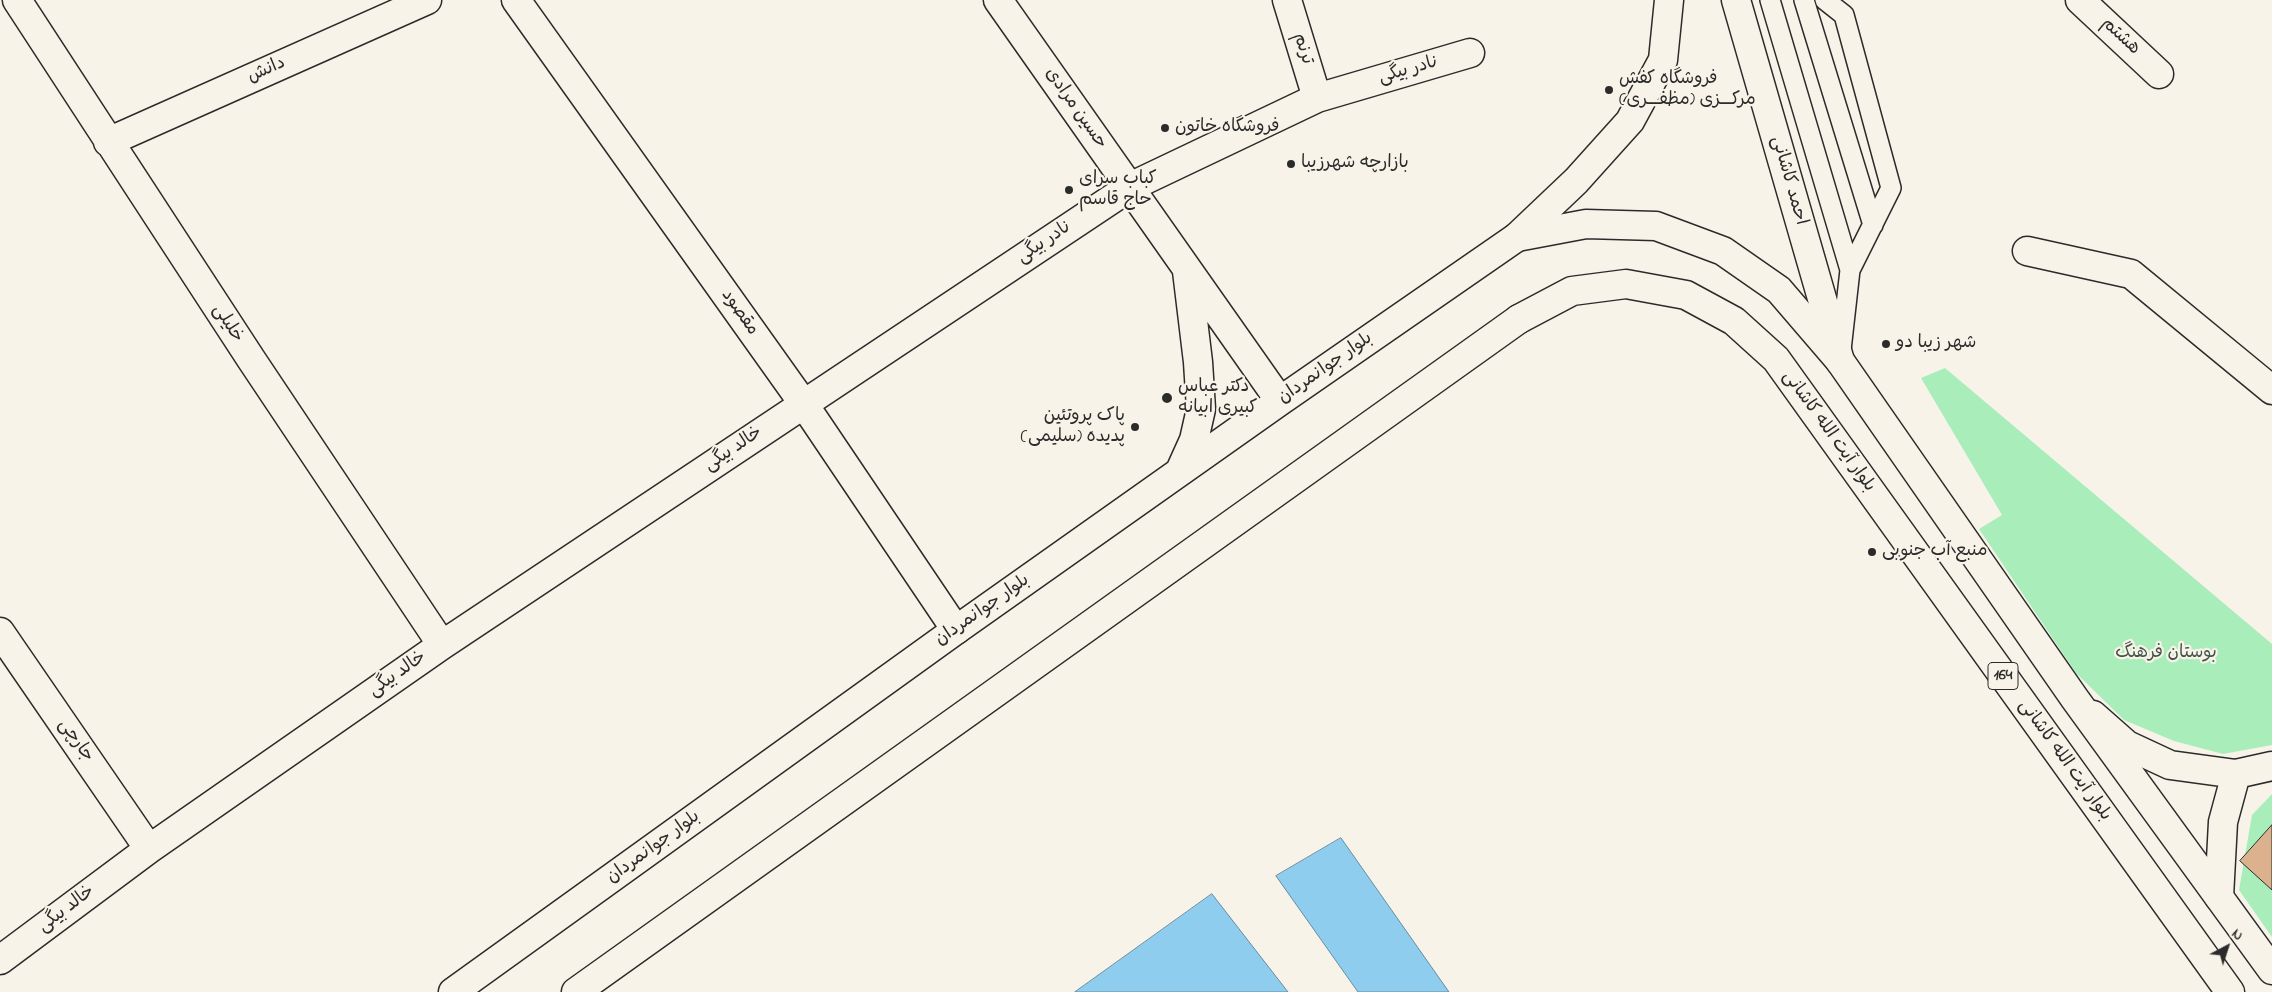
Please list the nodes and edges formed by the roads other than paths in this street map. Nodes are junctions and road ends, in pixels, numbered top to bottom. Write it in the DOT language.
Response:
graph roads {
  1 [pos="17,0"];
  2 [pos="427,0"];
  3 [pos="516,0"];
  4 [pos="998,0"];
  5 [pos="1287,0"];
  6 [pos="1669,0"];
  7 [pos="1736,0"];
  8 [pos="1770,0"];
  9 [pos="1804,0"];
  10 [pos="1825,0"];
  11 [pos="2080,0"];
  12 [pos="1470,53"];
  13 [pos="2159,74"];
  14 [pos="1317,98"];
  15 [pos="108,142"];
  16 [pos="1130,187"];
  17 [pos="1872,225"];
  18 [pos="1517,237"];
  19 [pos="2027,251"];
  20 [pos="1186,267"];
  21 [pos="1850,270"];
  22 [pos="1840,361"];
  23 [pos="2272,390"];
  24 [pos="1280,401"];
  25 [pos="803,403"];
  26 [pos="1180,471"];
  27 [pos="956,630"];
  28 [pos="0,632"];
  29 [pos="442,645"];
  30 [pos="2075,699"];
  31 [pos="2272,766"];
  32 [pos="2236,774"];
  33 [pos="149,849"];
  34 [pos="2219,897"];
  35 [pos="0,960"];
  36 [pos="2272,970"];
  37 [pos="453,992"];
  38 [pos="576,992"];
  39 [pos="2230,992"];
  1 -- 15 [label="street, خلیلی"];
  2 -- 15 [label="street, دانش"];
  3 -- 25 [label="street, مقصود"];
  4 -- 16 [label="street, حسین مرادی"];
  5 -- 14 [label="street, ترنم"];
  6 -- 18 [label="street"];
  7 -- 22 [label="street, احمد کاشانی / 164"];
  8 -- 21 [label="lane"];
  9 -- 17 [label="lane"];
  10 -- 17 [label="lane"];
  11 -- 13 [label="street, هشتم"];
  12 -- 14 [label="street, نادر بیگی"];
  14 -- 16 [label="street, نادر بیگی"];
  15 -- 29 [label="street, خلیلی"];
  16 -- 20 [label="street, حسین مرادی"];
  16 -- 25 [label="street, نادر بیگی"];
  17 -- 21 [label="lane"];
  18 -- 22 [label="street"];
  18 -- 24 [label="street, بلوار جوانمردان"];
  19 -- 23 [label="street"];
  20 -- 24 [label="street, حسین مرادی"];
  20 -- 26 [label="street, حسین مرادی"];
  21 -- 22 [label="lane"];
  22 -- 30 [label="street, 164"];
  24 -- 26 [label="street, بلوار جوانمردان"];
  25 -- 27 [label="street, مقصود"];
  25 -- 29 [label="street, خالد بیگی"];
  26 -- 27 [label="street, بلوار جوانمردان"];
  27 -- 37 [label="street, بلوار جوانمردان"];
  28 -- 33 [label="street, جارچی"];
  29 -- 33 [label="street, خالد بیگی"];
  30 -- 32 [label="street"];
  30 -- 34 [label="street, 164"];
  31 -- 32 [label="street"];
  32 -- 34 [label="street"];
  33 -- 35 [label="street, خالد بیگی"];
  34 -- 36 [label="street, 164"];
  38 -- 39 [label="street, بلوار آیت الله کاشانی / 164"];
}
